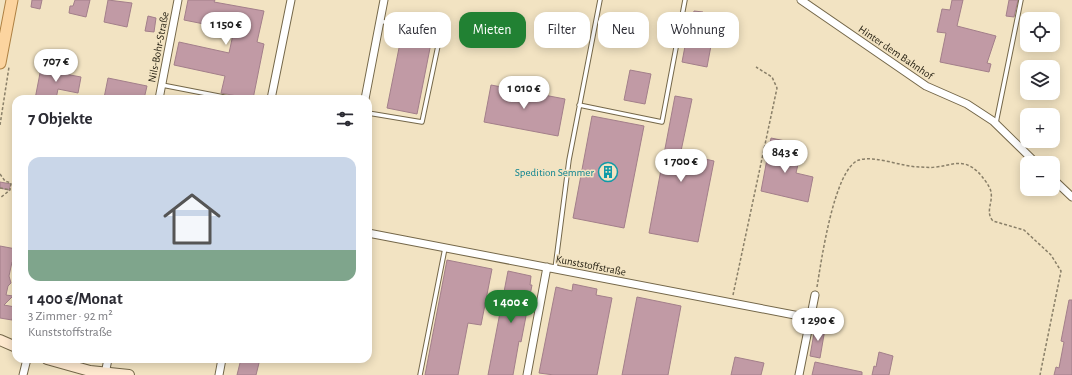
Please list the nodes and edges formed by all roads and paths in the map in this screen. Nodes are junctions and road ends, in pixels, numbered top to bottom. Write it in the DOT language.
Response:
graph roads {
  1 [pos="12,0"];
  2 [pos="178,0"];
  3 [pos="291,0"];
  4 [pos="384,0"];
  5 [pos="600,0"];
  6 [pos="685,0"];
  7 [pos="801,0"];
  8 [pos="1021,0"];
  9 [pos="380,21"];
  10 [pos="0,63"];
  11 [pos="756,66"];
  12 [pos="162,85"];
  13 [pos="160,95"];
  14 [pos="213,95"];
  15 [pos="273,95"];
  16 [pos="366,95"];
  17 [pos="579,105"];
  18 [pos="372,114"];
  19 [pos="996,124"];
  20 [pos="1029,156"];
  21 [pos="0,174"];
  22 [pos="1060,186"];
  23 [pos="0,188"];
  24 [pos="10,190"];
  25 [pos="1072,197"];
  26 [pos="0,198"];
  27 [pos="372,234"];
  28 [pos="445,248"];
  29 [pos="547,267"];
  30 [pos="555,269"];
  31 [pos="815,295"];
  32 [pos="732,303"];
  33 [pos="810,318"];
  34 [pos="0,340"];
  35 [pos="12,345"];
  36 [pos="26,363"];
  37 [pos="59,363"];
  38 [pos="107,363"];
  39 [pos="221,363"];
  40 [pos="106,374"];
  41 [pos="23,375"];
  42 [pos="129,375"];
  43 [pos="219,375"];
  44 [pos="420,375"];
  45 [pos="527,375"];
  46 [pos="799,375"];
  47 [pos="1040,375"];
  1 -- 10 [label="main road"];
  2 -- 12 [label="street, Nils-Bohr-Straße"];
  3 -- 15 [label="street"];
  4 -- 9 [label="street"];
  5 -- 17 [label="lane"];
  6 -- 17 [label="lane"];
  7 -- 19 [label="street, Hinter dem Bahnhof"];
  8 -- 19 [label="lane"];
  9 -- 16 [label="street"];
  9 -- 18 [label="lane"];
  11 -- 32 [label="path"];
  12 -- 13 [label="street, Nils-Bohr-Straße"];
  12 -- 14 [label="lane"];
  17 -- 30 [label="lane"];
  19 -- 20 [label="street, Hinter dem Bahnhof"];
  21 -- 24 [label="path"];
  22 -- 25 [label="street"];
  23 -- 24 [label="path"];
  24 -- 26 [label="path"];
  27 -- 28 [label="street, Kunststoffstraße"];
  28 -- 29 [label="street, Kunststoffstraße"];
  28 -- 44 [label="lane"];
  29 -- 30 [label="street, Kunststoffstraße"];
  29 -- 45 [label="street"];
  30 -- 32 [label="street, Kunststoffstraße"];
  31 -- 33 [label="street"];
  31 -- 47 [label="path"];
  32 -- 33 [label="street, Kunststoffstraße"];
  33 -- 46 [label="street"];
  34 -- 35 [label="street"];
  36 -- 41 [label="street"];
  37 -- 40 [label="street"];
  38 -- 40 [label="street"];
  39 -- 43 [label="street"];
  40 -- 42 [label="street"];
}
